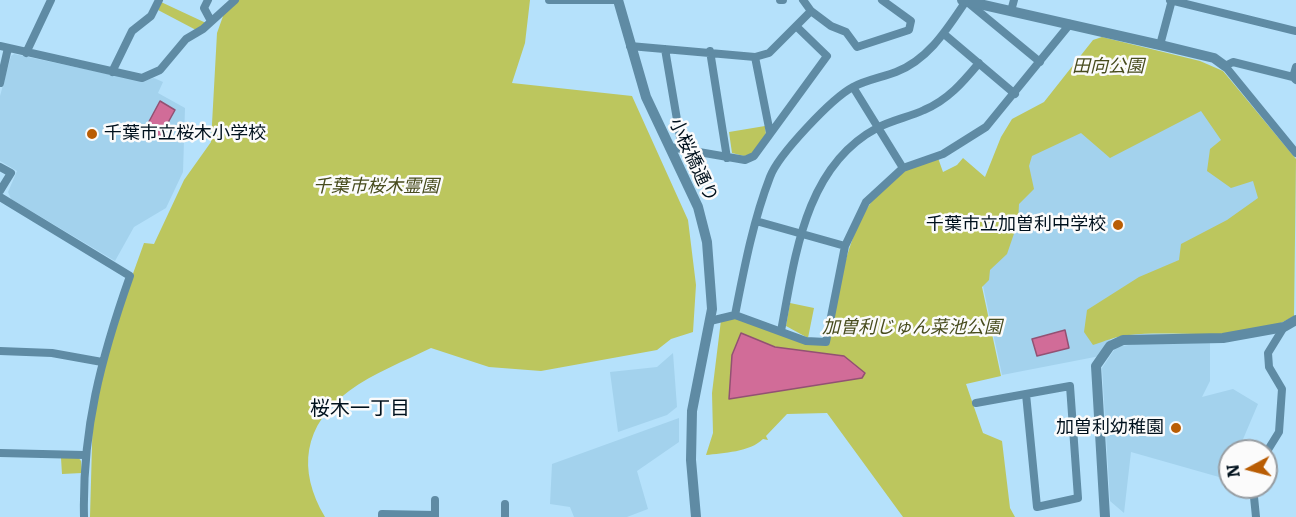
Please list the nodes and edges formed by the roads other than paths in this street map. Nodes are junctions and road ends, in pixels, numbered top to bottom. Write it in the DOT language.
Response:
graph roads {
  1 [pos="51,0"];
  2 [pos="159,0"];
  3 [pos="208,0"];
  4 [pos="235,0"];
  5 [pos="550,0"];
  6 [pos="618,0"];
  7 [pos="803,0"];
  8 [pos="882,0"];
  9 [pos="1171,0"];
  10 [pos="964,1"];
  11 [pos="1013,5"];
  12 [pos="811,11"];
  13 [pos="211,21"];
  14 [pos="1070,24"];
  15 [pos="796,26"];
  16 [pos="1296,31"];
  17 [pos="944,34"];
  18 [pos="1160,45"];
  19 [pos="630,46"];
  20 [pos="4,47"];
  21 [pos="665,49"];
  22 [pos="710,51"];
  23 [pos="26,53"];
  24 [pos="755,57"];
  25 [pos="1040,62"];
  26 [pos="979,63"];
  27 [pos="1225,66"];
  28 [pos="1296,67"];
  29 [pos="112,72"];
  30 [pos="1295,79"];
  31 [pos="0,83"];
  32 [pos="853,87"];
  33 [pos="1015,94"];
  34 [pos="879,127"];
  35 [pos="770,133"];
  36 [pos="676,148"];
  37 [pos="1296,153"];
  38 [pos="727,158"];
  39 [pos="0,167"];
  40 [pos="903,168"];
  41 [pos="0,191"];
  42 [pos="0,197"];
  43 [pos="756,221"];
  44 [pos="800,233"];
  45 [pos="845,246"];
  46 [pos="735,315"];
  47 [pos="1296,320"];
  48 [pos="710,321"];
  49 [pos="1284,327"];
  50 [pos="781,330"];
  51 [pos="0,353"];
  52 [pos="102,362"];
  53 [pos="1026,394"];
  54 [pos="976,403"];
  55 [pos="1099,427"];
  56 [pos="1074,430"];
  57 [pos="1275,439"];
  58 [pos="0,453"];
  59 [pos="84,455"];
  60 [pos="1254,499"];
  61 [pos="435,501"];
  62 [pos="505,504"];
  63 [pos="435,516"];
  64 [pos="84,517"];
  65 [pos="382,517"];
  66 [pos="505,517"];
  67 [pos="696,517"];
  68 [pos="1106,517"];
  69 [pos="1256,517"];
  1 -- 23 [label="street"];
  2 -- 29 [label="street"];
  3 -- 13 [label="street"];
  4 -- 13 [label="street"];
  5 -- 6 [label="street"];
  6 -- 19 [label="street, 小桜橋通り"];
  7 -- 12 [label="street"];
  8 -- 12 [label="street"];
  9 -- 16 [label="street"];
  9 -- 18 [label="street"];
  10 -- 11 [label="street"];
  10 -- 17 [label="street"];
  10 -- 25 [label="street"];
  11 -- 14 [label="street"];
  12 -- 15 [label="street"];
  13 -- 29 [label="street"];
  14 -- 18 [label="street"];
  14 -- 25 [label="street"];
  15 -- 24 [label="street"];
  15 -- 35 [label="street"];
  17 -- 26 [label="street"];
  17 -- 32 [label="street"];
  18 -- 27 [label="street"];
  19 -- 21 [label="street"];
  19 -- 36 [label="street, 小桜橋通り"];
  20 -- 23 [label="street"];
  20 -- 31 [label="street"];
  21 -- 22 [label="street"];
  21 -- 36 [label="street"];
  22 -- 24 [label="street"];
  22 -- 38 [label="street"];
  23 -- 29 [label="street"];
  24 -- 35 [label="street"];
  25 -- 33 [label="street"];
  26 -- 33 [label="street"];
  26 -- 34 [label="street"];
  27 -- 30 [label="street"];
  27 -- 37 [label="street"];
  28 -- 30 [label="street"];
  32 -- 34 [label="street"];
  32 -- 43 [label="street"];
  33 -- 40 [label="street"];
  34 -- 40 [label="street"];
  34 -- 44 [label="street"];
  35 -- 38 [label="street"];
  36 -- 38 [label="street"];
  36 -- 48 [label="street, 小桜橋通り"];
  39 -- 41 [label="street"];
  40 -- 45 [label="street"];
  42 -- 52 [label="street"];
  43 -- 44 [label="street"];
  43 -- 46 [label="street"];
  44 -- 45 [label="street"];
  44 -- 50 [label="street"];
  45 -- 50 [label="street"];
  46 -- 48 [label="street"];
  46 -- 50 [label="street"];
  47 -- 49 [label="street"];
  48 -- 67 [label="street, 小桜橋通り"];
  49 -- 55 [label="street"];
  49 -- 57 [label="street"];
  51 -- 52 [label="street"];
  52 -- 59 [label="street"];
  53 -- 54 [label="street"];
  53 -- 56 [label="street"];
  53 -- 56 [label="street"];
  55 -- 56 [label="street"];
  55 -- 68 [label="street"];
  58 -- 59 [label="street"];
  59 -- 64 [label="street"];
  60 -- 69 [label="street"];
  61 -- 63 [label="street"];
  62 -- 66 [label="street"];
  63 -- 65 [label="street"];
}
